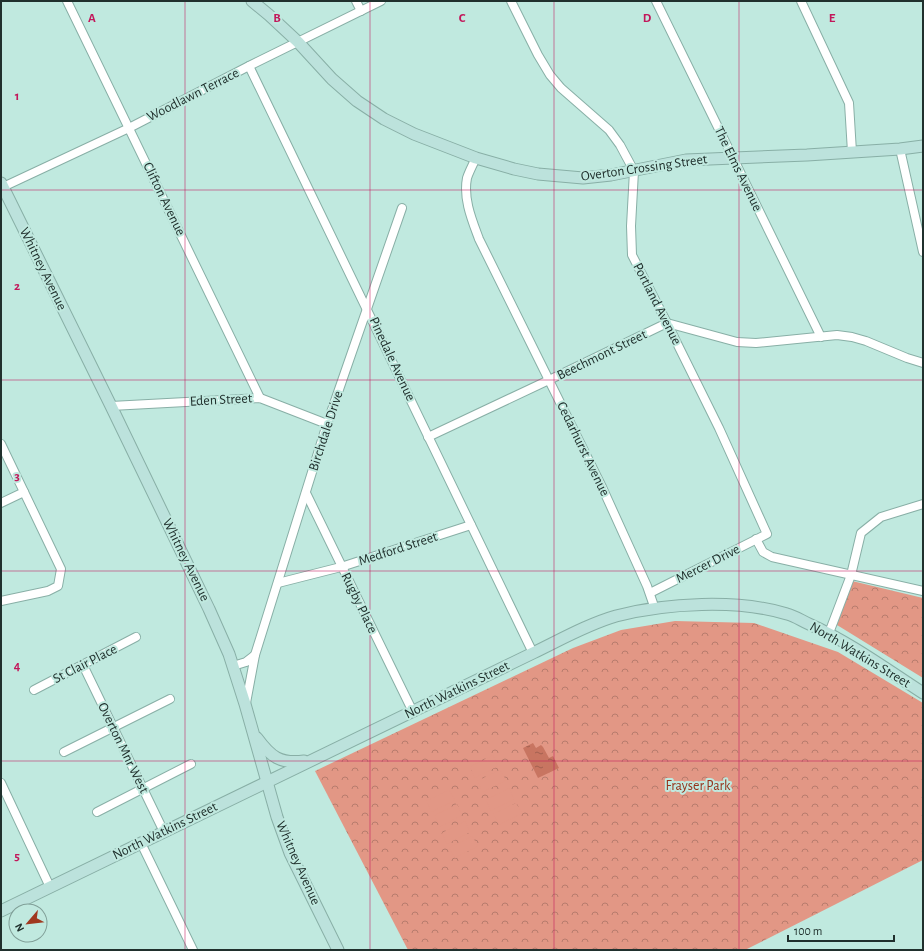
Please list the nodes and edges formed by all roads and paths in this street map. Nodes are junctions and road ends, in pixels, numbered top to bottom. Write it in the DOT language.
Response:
graph roads {
  1 [pos="67,1"];
  2 [pos="252,1"];
  3 [pos="356,1"];
  4 [pos="381,1"];
  5 [pos="511,1"];
  6 [pos="656,1"];
  7 [pos="802,1"];
  8 [pos="361,11"];
  9 [pos="298,42"];
  10 [pos="249,66"];
  11 [pos="129,128"];
  12 [pos="923,146"];
  13 [pos="900,149"];
  14 [pos="852,152"];
  15 [pos="476,158"];
  16 [pos="732,158"];
  17 [pos="634,171"];
  18 [pos="2,185"];
  19 [pos="402,208"];
  20 [pos="923,252"];
  21 [pos="368,309"];
  22 [pos="667,323"];
  23 [pos="821,337"];
  24 [pos="923,363"];
  25 [pos="549,380"];
  26 [pos="260,398"];
  27 [pos="111,406"];
  28 [pos="327,424"];
  29 [pos="428,437"];
  30 [pos="1,444"];
  31 [pos="24,492"];
  32 [pos="306,493"];
  33 [pos="1,503"];
  34 [pos="923,504"];
  35 [pos="471,525"];
  36 [pos="767,534"];
  37 [pos="756,539"];
  38 [pos="342,567"];
  39 [pos="851,575"];
  40 [pos="278,583"];
  41 [pos="923,591"];
  42 [pos="650,593"];
  43 [pos="1,601"];
  44 [pos="655,609"];
  45 [pos="829,633"];
  46 [pos="136,637"];
  47 [pos="533,653"];
  48 [pos="255,655"];
  49 [pos="83,665"];
  50 [pos="233,666"];
  51 [pos="34,690"];
  52 [pos="923,693"];
  53 [pos="170,699"];
  54 [pos="245,704"];
  55 [pos="413,712"];
  56 [pos="114,727"];
  57 [pos="253,733"];
  58 [pos="64,752"];
  59 [pos="311,760"];
  60 [pos="191,764"];
  61 [pos="266,782"];
  62 [pos="1,783"];
  63 [pos="143,789"];
  64 [pos="97,812"];
  65 [pos="164,832"];
  66 [pos="141,843"];
  67 [pos="50,887"];
  68 [pos="1,911"];
  69 [pos="194,950"];
  70 [pos="338,950"];
  1 -- 11 [label="street, Clifton Avenue"];
  2 -- 9 [label="main road, Overton Crossing Street"];
  3 -- 8 [label="street"];
  4 -- 8 [label="street, Woodlawn Terrace"];
  5 -- 17 [label="street"];
  6 -- 16 [label="street, The Elms Avenue"];
  7 -- 14 [label="street"];
  8 -- 9 [label="street, Woodlawn Terrace"];
  9 -- 10 [label="street, Woodlawn Terrace"];
  9 -- 15 [label="main road, Overton Crossing Street"];
  10 -- 11 [label="street, Woodlawn Terrace"];
  10 -- 21 [label="street, Pinedale Avenue"];
  11 -- 18 [label="street, Woodlawn Terrace"];
  11 -- 26 [label="street, Clifton Avenue"];
  12 -- 13 [label="main road, Overton Crossing Street"];
  13 -- 14 [label="main road, Overton Crossing Street"];
  13 -- 20 [label="street"];
  14 -- 16 [label="main road, Overton Crossing Street"];
  15 -- 17 [label="main road, Overton Crossing Street"];
  15 -- 25 [label="street, Cedarhurst Avenue"];
  16 -- 17 [label="main road, Overton Crossing Street"];
  16 -- 23 [label="street, The Elms Avenue"];
  17 -- 22 [label="street, Portland Avenue"];
  18 -- 27 [label="main road, Whitney Avenue"];
  19 -- 21 [label="street, Birchdale Drive"];
  21 -- 28 [label="street, Birchdale Drive"];
  21 -- 29 [label="street, Pinedale Avenue"];
  22 -- 23 [label="street"];
  22 -- 25 [label="street, Beechmont Street"];
  22 -- 36 [label="street, Portland Avenue"];
  23 -- 24 [label="street"];
  25 -- 29 [label="street, Beechmont Street"];
  25 -- 42 [label="street, Cedarhurst Avenue"];
  26 -- 27 [label="street, Eden Street"];
  26 -- 28 [label="street, Eden Street"];
  27 -- 50 [label="main road, Whitney Avenue"];
  28 -- 32 [label="street, Birchdale Drive"];
  29 -- 35 [label="street, Pinedale Avenue"];
  30 -- 31 [label="street"];
  31 -- 33 [label="street"];
  31 -- 43 [label="street"];
  32 -- 38 [label="street, Rugby Place"];
  32 -- 40 [label="street, Birchdale Drive"];
  34 -- 39 [label="street"];
  35 -- 38 [label="street, Medford Street"];
  35 -- 47 [label="street, Pinedale Avenue"];
  36 -- 37 [label="street, Mercer Drive"];
  37 -- 39 [label="street"];
  37 -- 42 [label="street, Mercer Drive"];
  38 -- 40 [label="street, Medford Street"];
  38 -- 55 [label="street, Rugby Place"];
  39 -- 41 [label="street"];
  39 -- 45 [label="street"];
  40 -- 48 [label="street, Birchdale Drive"];
  42 -- 44 [label="street, Cedarhurst Avenue"];
  44 -- 45 [label="main road, North Watkins Street"];
  44 -- 47 [label="main road, North Watkins Street"];
  45 -- 52 [label="main road, North Watkins Street"];
  46 -- 49 [label="street, St Clair Place"];
  47 -- 55 [label="main road, North Watkins Street"];
  48 -- 50 [label="street"];
  48 -- 54 [label="street, Birchdale Drive"];
  49 -- 51 [label="street, St Clair Place"];
  49 -- 56 [label="street, Overton Mnr West"];
  50 -- 54 [label="main road, Whitney Avenue"];
  53 -- 56 [label="street"];
  54 -- 57 [label="main road, Whitney Avenue"];
  55 -- 59 [label="main road, North Watkins Street"];
  56 -- 58 [label="street"];
  56 -- 63 [label="street, Overton Mnr West"];
  57 -- 59 [label="main road"];
  57 -- 61 [label="main road, Whitney Avenue"];
  59 -- 61 [label="main road, North Watkins Street"];
  60 -- 63 [label="street"];
  61 -- 65 [label="main road, North Watkins Street"];
  61 -- 70 [label="main road, Whitney Avenue"];
  62 -- 67 [label="street"];
  63 -- 64 [label="street"];
  63 -- 65 [label="street, Overton Mnr West"];
  65 -- 66 [label="main road, North Watkins Street"];
  66 -- 67 [label="main road, North Watkins Street"];
  66 -- 69 [label="street"];
  67 -- 68 [label="main road, North Watkins Street"];
}
